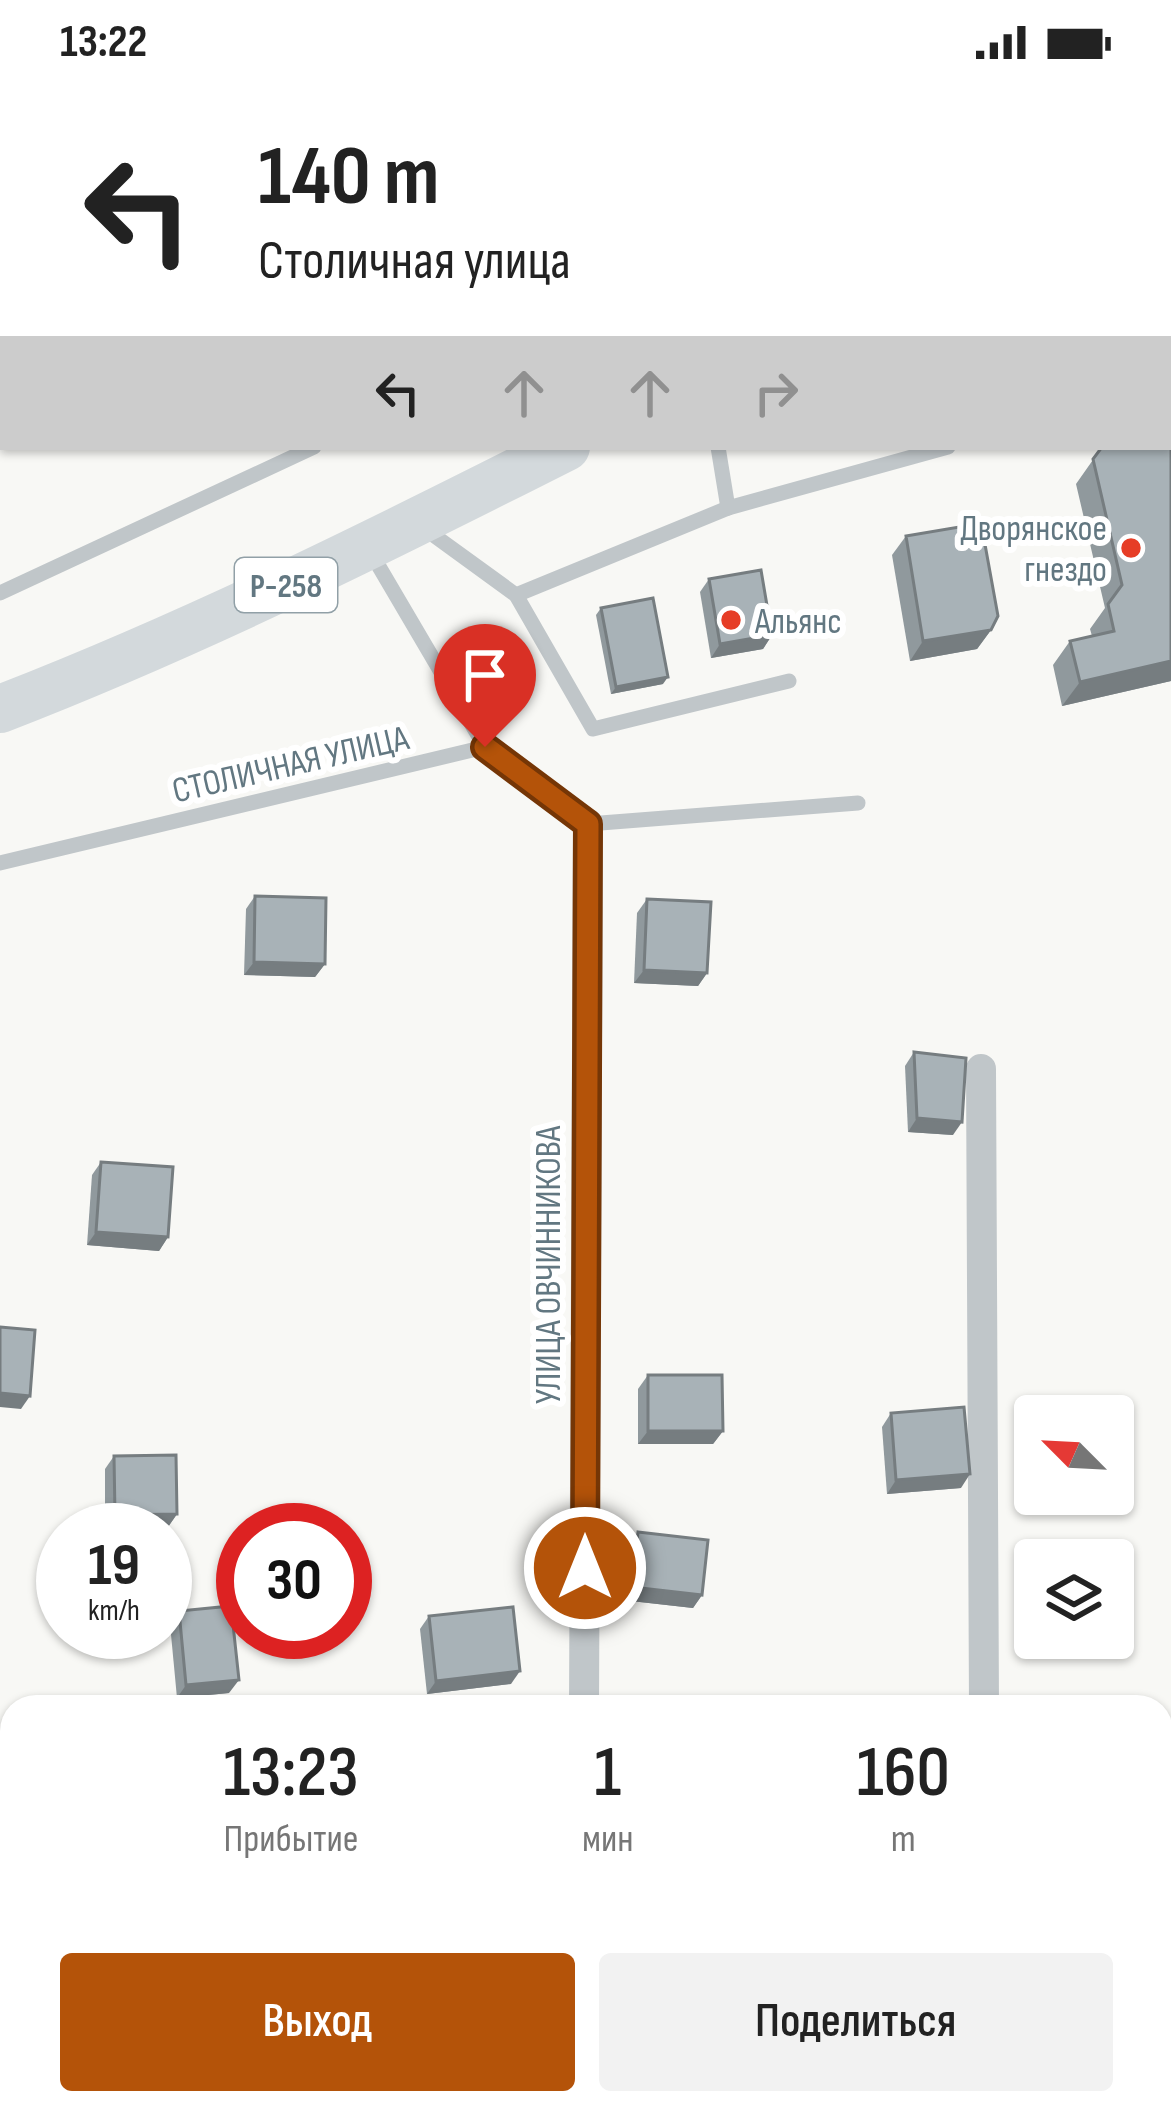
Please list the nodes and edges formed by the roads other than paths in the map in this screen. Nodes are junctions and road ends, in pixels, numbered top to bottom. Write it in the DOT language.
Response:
graph roads {
  1 [pos="308,450"];
  2 [pos="560,450"];
  3 [pos="718,450"];
  4 [pos="936,450"];
  5 [pos="728,508"];
  6 [pos="416,523"];
  7 [pos="368,547"];
  8 [pos="0,593"];
  9 [pos="516,595"];
  10 [pos="789,681"];
  11 [pos="0,710"];
  12 [pos="485,747"];
  13 [pos="858,803"];
  14 [pos="588,824"];
  15 [pos="0,863"];
  16 [pos="981,1069"];
  17 [pos="584,1695"];
  18 [pos="985,1695"];
  1 -- 8 [label="lane"];
  2 -- 6 [label="highway, Р-258"];
  3 -- 5 [label="lane"];
  4 -- 5 [label="lane"];
  5 -- 9 [label="lane"];
  6 -- 7 [label="highway, Р-258"];
  6 -- 9 [label="lane"];
  7 -- 11 [label="highway, Р-258"];
  7 -- 12 [label="lane"];
  9 -- 10 [label="lane"];
  12 -- 14 [label="lane"];
  12 -- 15 [label="lane, СТОЛИЧНАЯ УЛИЦА"];
  13 -- 14 [label="lane"];
  14 -- 17 [label="street, УЛИЦА ОВЧИННИКОВА"];
  16 -- 18 [label="street"];
}
